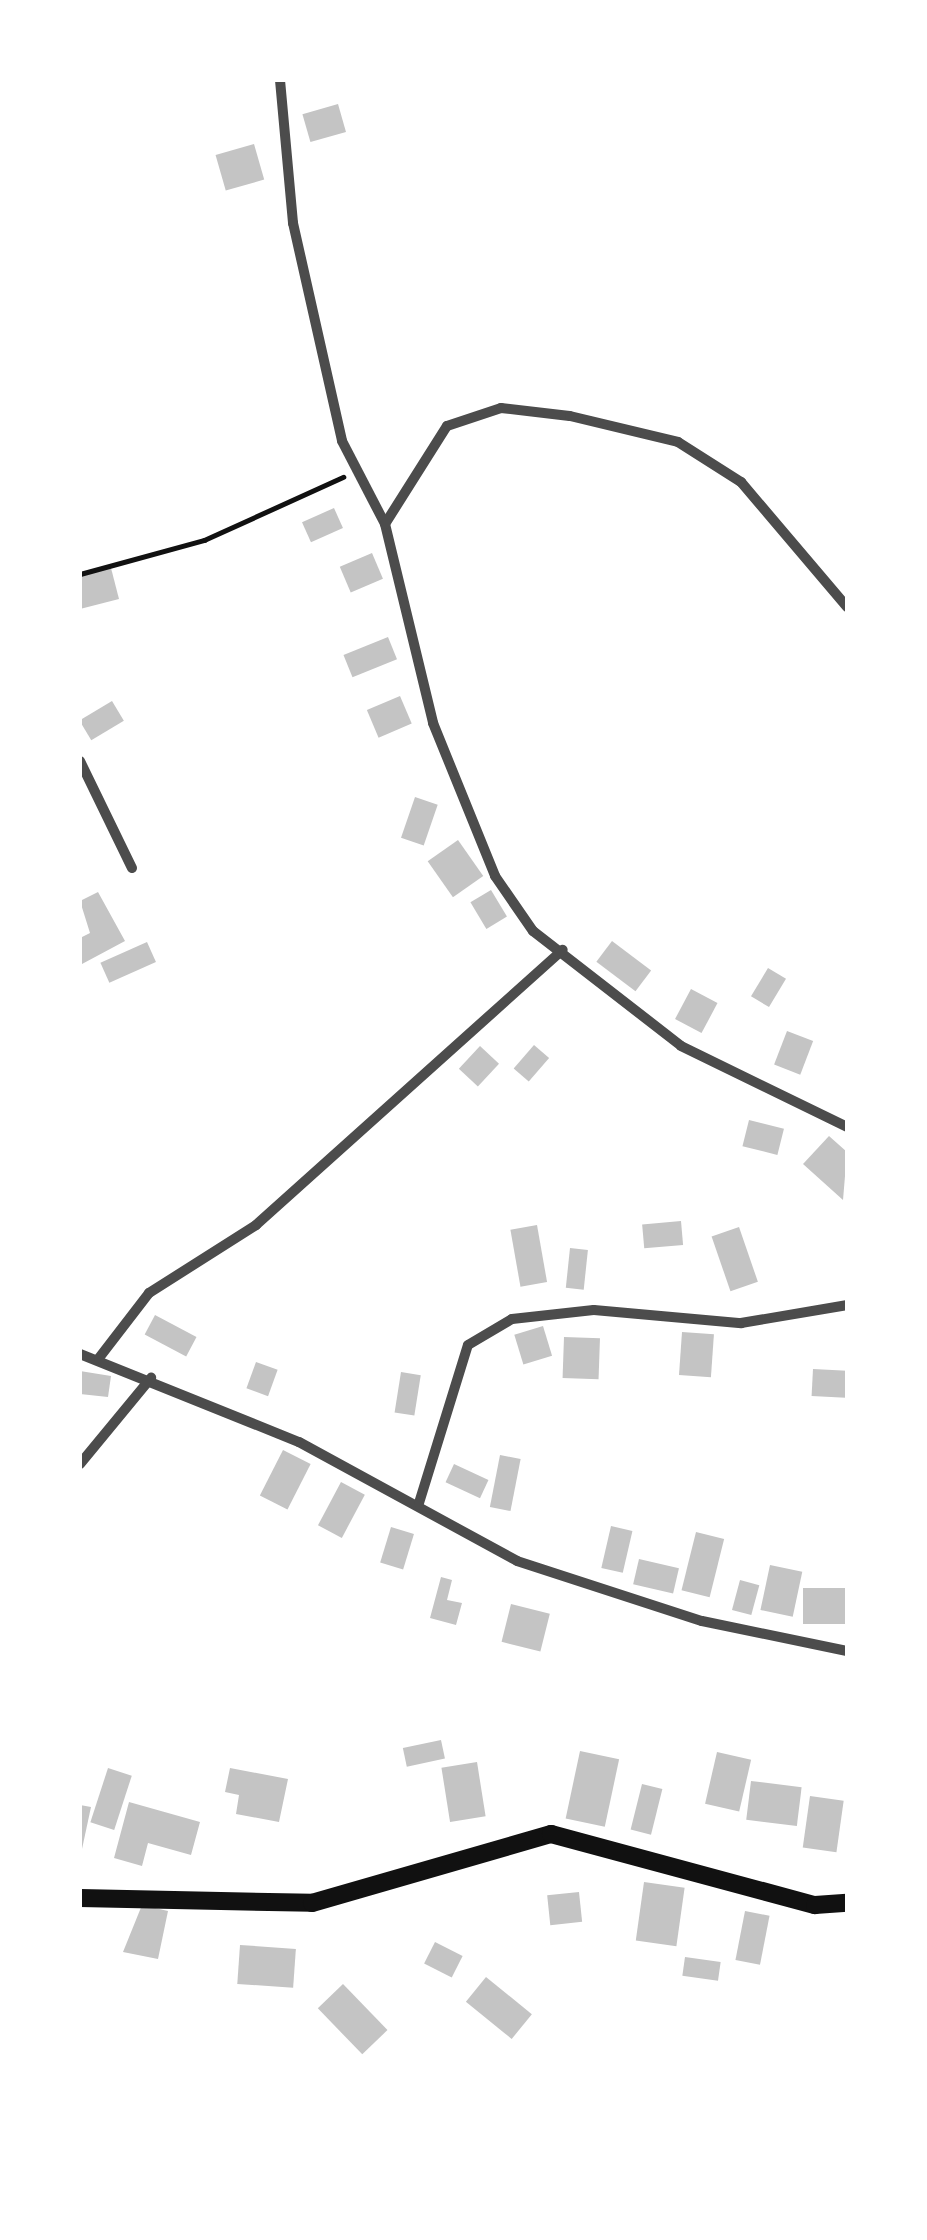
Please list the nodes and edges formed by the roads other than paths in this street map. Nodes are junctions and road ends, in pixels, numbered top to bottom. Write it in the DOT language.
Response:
graph roads {
  1 [pos="280,80"];
  2 [pos="385,524"];
  3 [pos="847,606"];
  4 [pos="80,760"];
  5 [pos="132,868"];
  6 [pos="563,950"];
  7 [pos="847,1127"];
  8 [pos="847,1306"];
  9 [pos="80,1354"];
  10 [pos="99,1358"];
  11 [pos="151,1378"];
  12 [pos="80,1464"];
  13 [pos="419,1503"];
  14 [pos="847,1651"];
  15 [pos="80,1898"];
  16 [pos="847,1903"];
  1 -- 2 [label="street"];
  2 -- 3 [label="street"];
  2 -- 6 [label="street"];
  4 -- 5 [label="street"];
  6 -- 7 [label="street"];
  6 -- 10 [label="street"];
  8 -- 13 [label="street"];
  9 -- 10 [label="street"];
  10 -- 11 [label="street"];
  11 -- 12 [label="street"];
  11 -- 13 [label="street"];
  13 -- 14 [label="street"];
  15 -- 16 [label="main road"];
}
